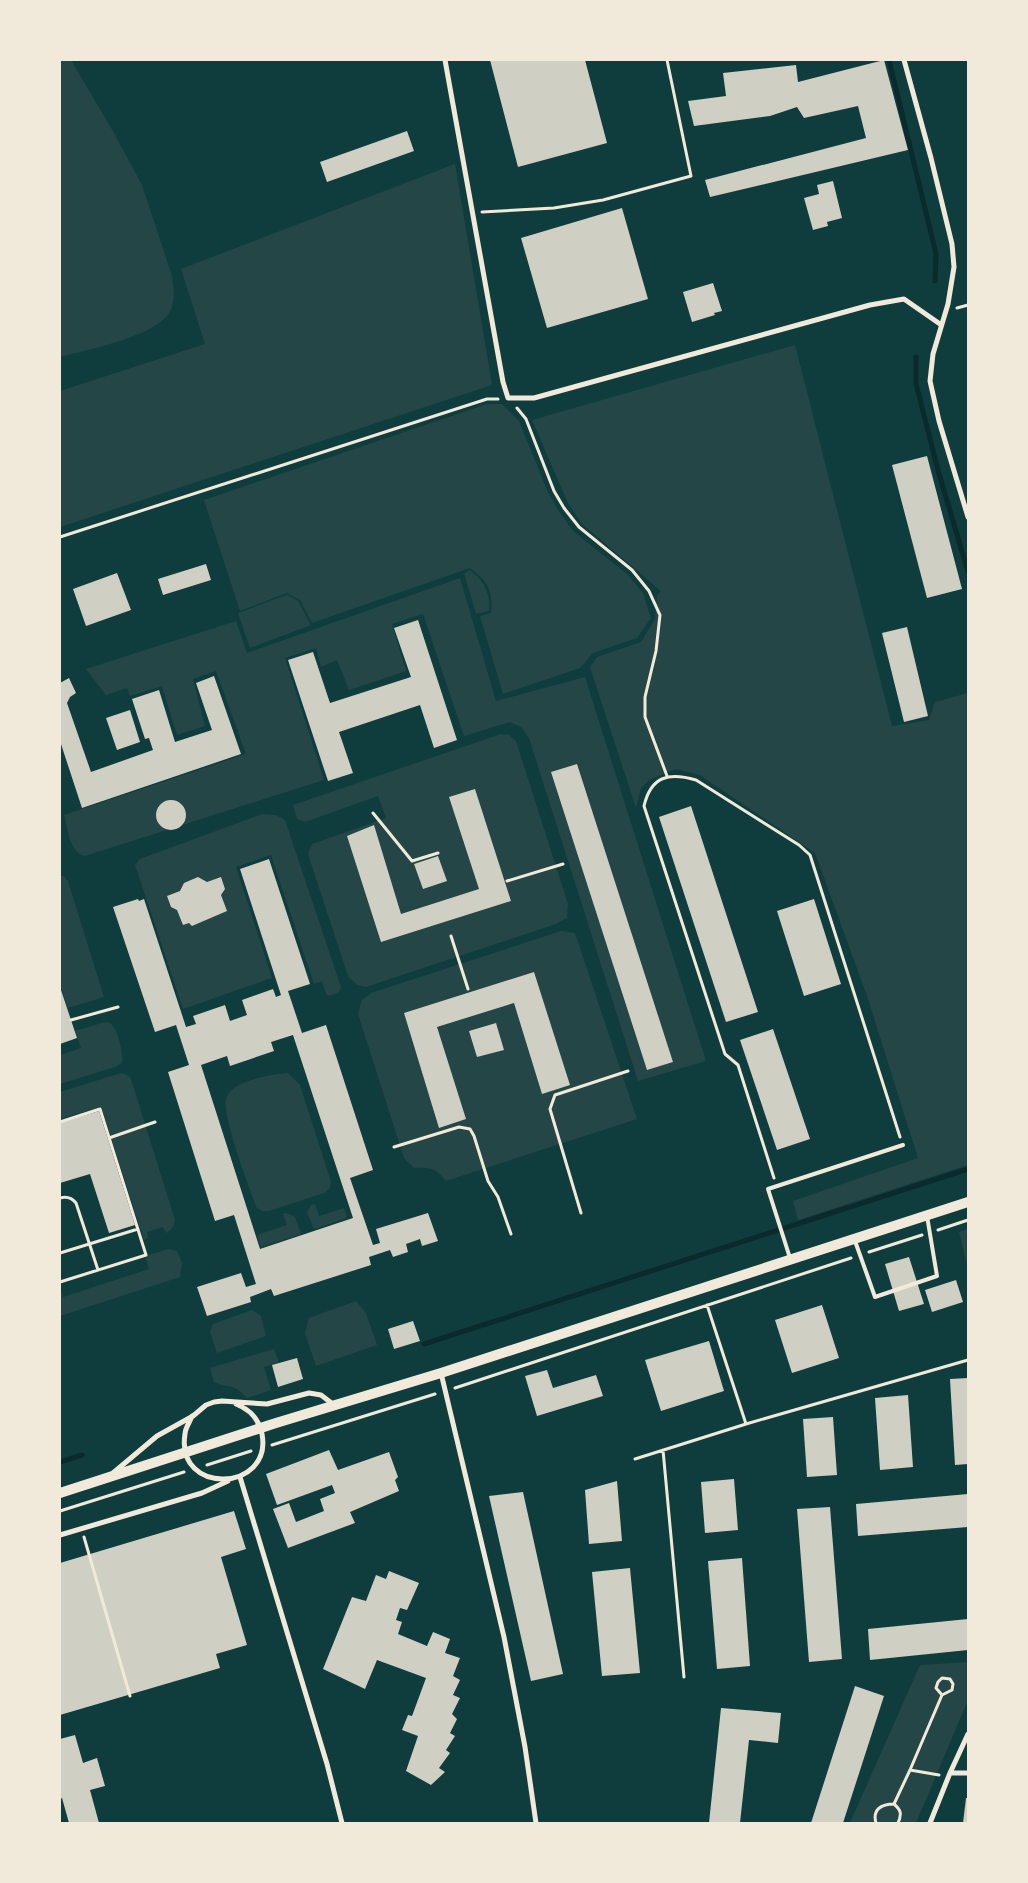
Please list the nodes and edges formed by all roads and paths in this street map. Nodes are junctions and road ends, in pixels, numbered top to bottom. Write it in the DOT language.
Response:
graph roads {
  1 [pos="445,60"];
  2 [pos="667,60"];
  3 [pos="904,60"];
  4 [pos="473,213"];
  5 [pos="940,324"];
  6 [pos="508,398"];
  7 [pos="968,517"];
  8 [pos="60,537"];
  9 [pos="667,776"];
  10 [pos="373,813"];
  11 [pos="438,853"];
  12 [pos="563,864"];
  13 [pos="507,882"];
  14 [pos="450,936"];
  15 [pos="468,989"];
  16 [pos="118,1007"];
  17 [pos="71,1020"];
  18 [pos="628,1072"];
  19 [pos="60,1122"];
  20 [pos="155,1122"];
  21 [pos="109,1138"];
  22 [pos="903,1145"];
  23 [pos="394,1147"];
  24 [pos="777,1186"];
  25 [pos="60,1198"];
  26 [pos="968,1202"];
  27 [pos="582,1213"];
  28 [pos="927,1216"];
  29 [pos="968,1220"];
  30 [pos="138,1229"];
  31 [pos="930,1232"];
  32 [pos="511,1234"];
  33 [pos="854,1239"];
  34 [pos="90,1244"];
  35 [pos="60,1253"];
  36 [pos="860,1255"];
  37 [pos="791,1260"];
  38 [pos="98,1270"];
  39 [pos="60,1282"];
  40 [pos="707,1305"];
  41 [pos="968,1360"];
  42 [pos="441,1373"];
  43 [pos="446,1391"];
  44 [pos="230,1402"];
  45 [pos="335,1405"];
  46 [pos="193,1416"];
  47 [pos="746,1424"];
  48 [pos="261,1428"];
  49 [pos="262,1448"];
  50 [pos="663,1450"];
  51 [pos="185,1452"];
  52 [pos="635,1460"];
  53 [pos="195,1469"];
  54 [pos="240,1477"];
  55 [pos="106,1478"];
  56 [pos="231,1480"];
  57 [pos="60,1493"];
  58 [pos="60,1511"];
  59 [pos="82,1529"];
  60 [pos="60,1535"];
  61 [pos="684,1677"];
  62 [pos="942,1695"];
  63 [pos="130,1696"];
  64 [pos="968,1734"];
  65 [pos="910,1770"];
  66 [pos="950,1773"];
  67 [pos="968,1773"];
  68 [pos="894,1804"];
  69 [pos="342,1823"];
  70 [pos="536,1823"];
  71 [pos="876,1823"];
  72 [pos="898,1823"];
  73 [pos="930,1823"];
  1 -- 4 [label="street"];
  2 -- 4 [label="path"];
  3 -- 5 [label="street"];
  4 -- 6 [label="street"];
  5 -- 6 [label="street"];
  5 -- 7 [label="street"];
  6 -- 8 [label="path"];
  6 -- 9 [label="path"];
  9 -- 22 [label="path"];
  9 -- 24 [label="path"];
  10 -- 11 [label="path"];
  12 -- 13 [label="path"];
  14 -- 15 [label="path"];
  16 -- 17 [label="path"];
  18 -- 27 [label="path"];
  19 -- 21 [label="path"];
  20 -- 21 [label="path"];
  21 -- 30 [label="path"];
  22 -- 24 [label="lane"];
  23 -- 32 [label="path"];
  24 -- 37 [label="lane"];
  25 -- 34 [label="path"];
  26 -- 28 [label="main road"];
  28 -- 31 [label="lane"];
  28 -- 33 [label="main road"];
  29 -- 31 [label="path"];
  30 -- 34 [label="path"];
  30 -- 38 [label="path"];
  31 -- 36 [label="path"];
  31 -- 36 [label="lane"];
  33 -- 36 [label="lane"];
  33 -- 37 [label="main road"];
  34 -- 35 [label="path"];
  34 -- 38 [label="path"];
  36 -- 40 [label="path"];
  37 -- 42 [label="main road"];
  38 -- 39 [label="path"];
  40 -- 43 [label="path"];
  40 -- 47 [label="path"];
  41 -- 47 [label="path"];
  42 -- 43 [label="street"];
  42 -- 45 [label="main road"];
  43 -- 49 [label="path"];
  43 -- 70 [label="street"];
  44 -- 45 [label="street"];
  44 -- 46 [label="street"];
  44 -- 48 [label="street"];
  45 -- 48 [label="main road"];
  46 -- 51 [label="street"];
  46 -- 55 [label="street"];
  47 -- 50 [label="path"];
  48 -- 49 [label="street"];
  48 -- 51 [label="main road"];
  49 -- 53 [label="path"];
  49 -- 54 [label="street"];
  50 -- 52 [label="path"];
  50 -- 61 [label="path"];
  51 -- 53 [label="street"];
  51 -- 55 [label="main road"];
  53 -- 56 [label="street"];
  53 -- 58 [label="path"];
  54 -- 56 [label="street"];
  54 -- 69 [label="street"];
  55 -- 57 [label="main road"];
  56 -- 59 [label="street"];
  59 -- 60 [label="street"];
  59 -- 63 [label="path"];
  62 -- 62 [label="path"];
  62 -- 65 [label="path"];
  64 -- 66 [label="street"];
  65 -- 66 [label="path"];
  65 -- 68 [label="path"];
  66 -- 67 [label="street"];
  66 -- 73 [label="street"];
  68 -- 71 [label="path"];
  68 -- 72 [label="path"];
}
